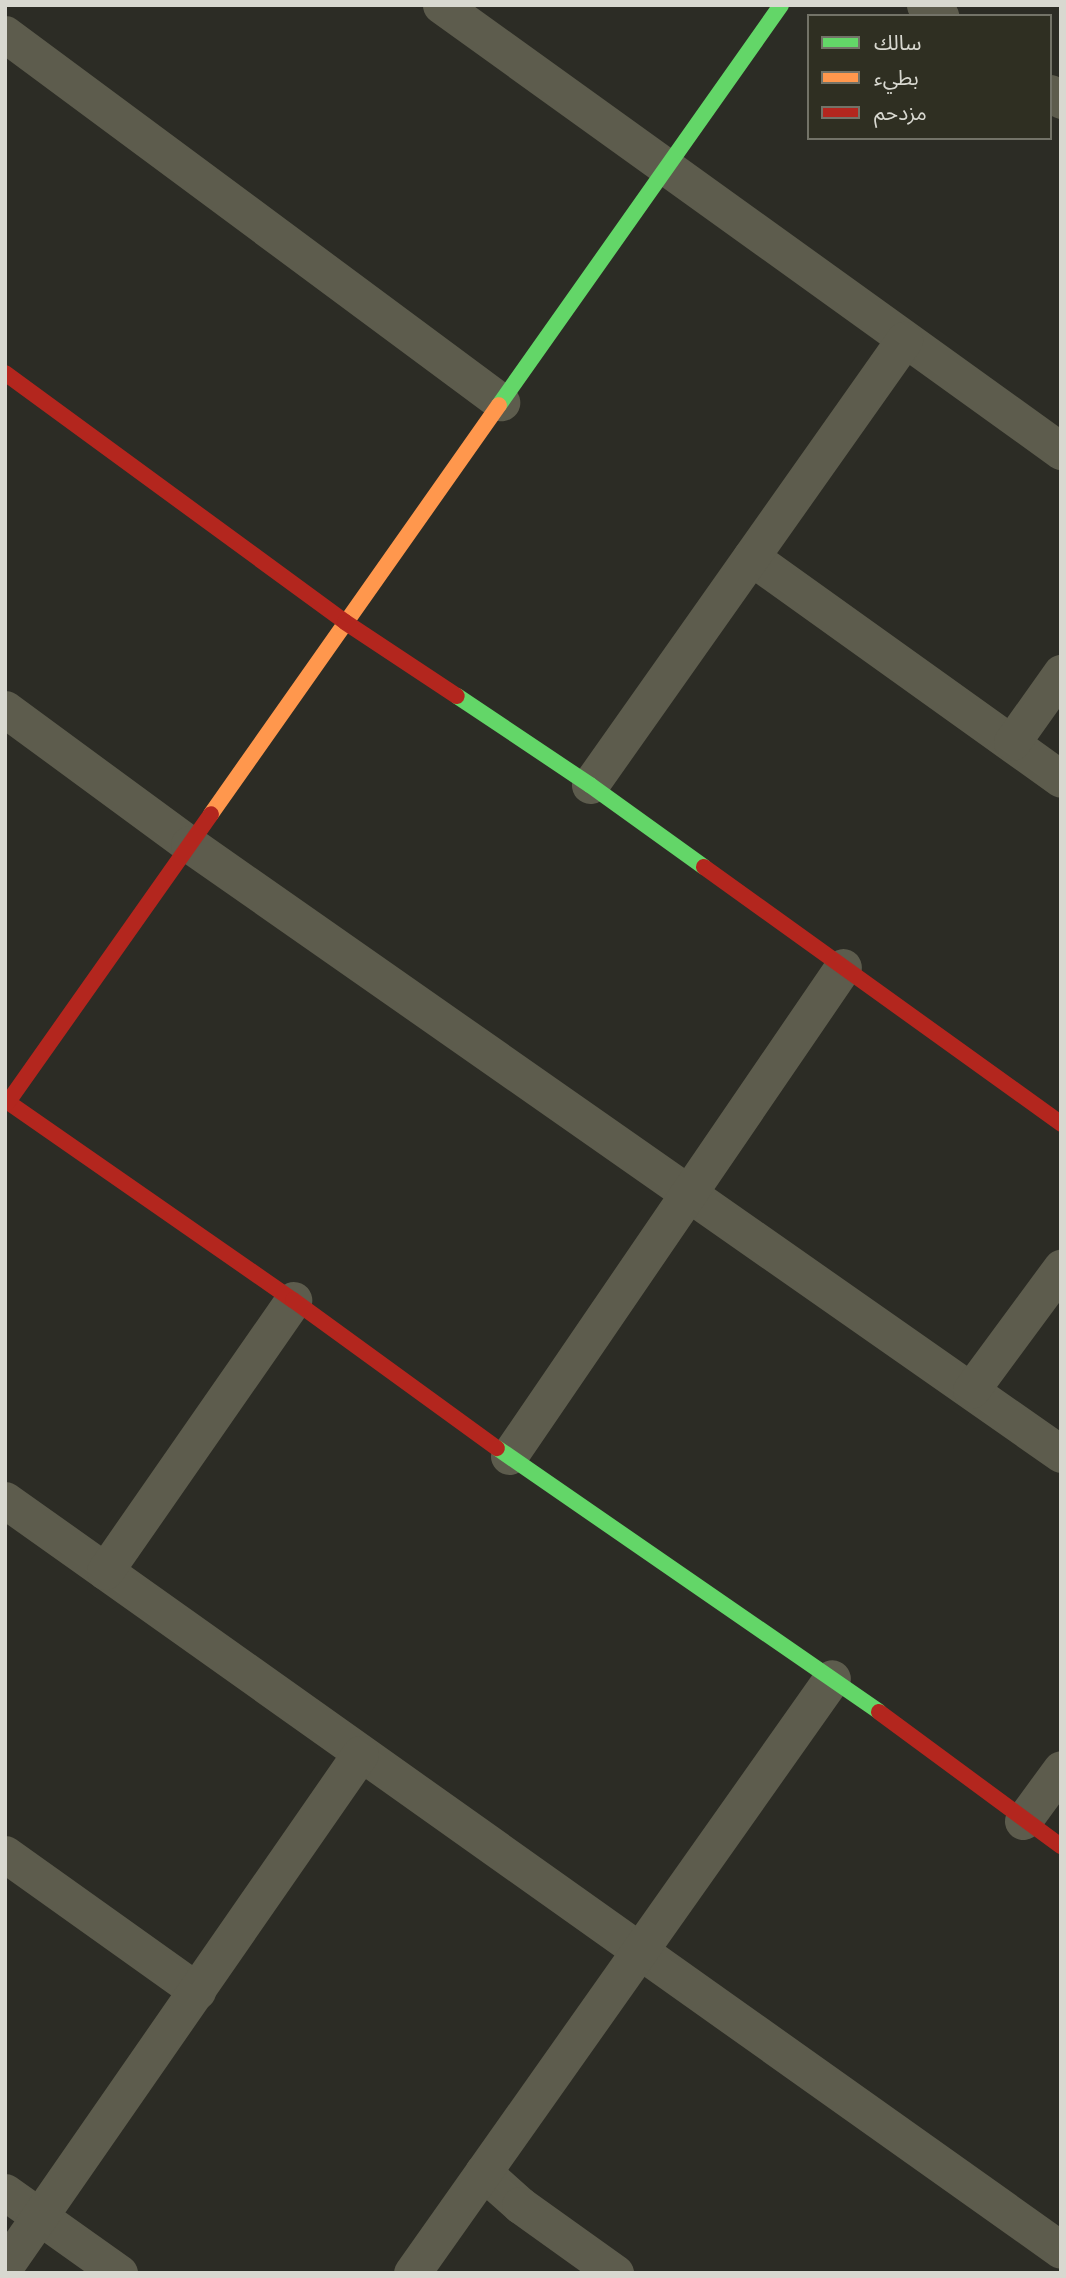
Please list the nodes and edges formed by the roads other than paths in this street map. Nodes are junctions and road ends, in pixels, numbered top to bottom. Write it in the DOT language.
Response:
graph roads {
  1 [pos="441,5"];
  2 [pos="781,5"];
  3 [pos="5,34"];
  4 [pos="669,167"];
  5 [pos="904,340"];
  6 [pos="5,373"];
  7 [pos="501,401"];
  8 [pos="1061,451"];
  9 [pos="751,557"];
  10 [pos="345,622"];
  11 [pos="1061,673"];
  12 [pos="5,709"];
  13 [pos="1012,742"];
  14 [pos="1061,779"];
  15 [pos="590,785"];
  16 [pos="189,844"];
  17 [pos="843,967"];
  18 [pos="7,1101"];
  19 [pos="1061,1124"];
  20 [pos="689,1192"];
  21 [pos="1061,1268"];
  22 [pos="293,1300"];
  23 [pos="971,1390"];
  24 [pos="1061,1454"];
  25 [pos="509,1456"];
  26 [pos="5,1500"];
  27 [pos="105,1572"];
  28 [pos="832,1678"];
  29 [pos="360,1754"];
  30 [pos="1061,1769"];
  31 [pos="1023,1821"];
  32 [pos="1061,1846"];
  33 [pos="5,1854"];
  34 [pos="640,1950"];
  35 [pos="197,1992"];
  36 [pos="483,2172"];
  37 [pos="5,2192"];
  38 [pos="40,2217"];
  39 [pos="1058,2244"];
  40 [pos="5,2266"];
  41 [pos="119,2273"];
  42 [pos="412,2273"];
  43 [pos="615,2273"];
  1 -- 4 [label="street"];
  2 -- 4 [label="street"];
  3 -- 7 [label="street"];
  4 -- 5 [label="street"];
  4 -- 7 [label="street"];
  5 -- 8 [label="street"];
  5 -- 9 [label="street"];
  6 -- 10 [label="street"];
  7 -- 10 [label="street"];
  9 -- 13 [label="street"];
  9 -- 15 [label="street"];
  10 -- 15 [label="street"];
  10 -- 16 [label="street"];
  11 -- 13 [label="street"];
  12 -- 16 [label="street"];
  13 -- 14 [label="street"];
  15 -- 17 [label="street"];
  16 -- 18 [label="street"];
  16 -- 20 [label="street"];
  17 -- 19 [label="street"];
  17 -- 20 [label="street"];
  18 -- 22 [label="street"];
  20 -- 23 [label="street"];
  20 -- 25 [label="street"];
  21 -- 23 [label="street"];
  22 -- 25 [label="street"];
  22 -- 27 [label="street"];
  23 -- 24 [label="street"];
  25 -- 28 [label="street"];
  26 -- 27 [label="street"];
  27 -- 29 [label="street"];
  28 -- 31 [label="street"];
  28 -- 34 [label="street"];
  29 -- 34 [label="street"];
  29 -- 35 [label="street"];
  30 -- 31 [label="street"];
  31 -- 32 [label="street"];
  33 -- 35 [label="street"];
  34 -- 36 [label="street"];
  34 -- 39 [label="street"];
  35 -- 38 [label="street"];
  36 -- 42 [label="street"];
  36 -- 43 [label="street"];
  37 -- 38 [label="street"];
  38 -- 40 [label="street"];
  38 -- 41 [label="street"];
}
